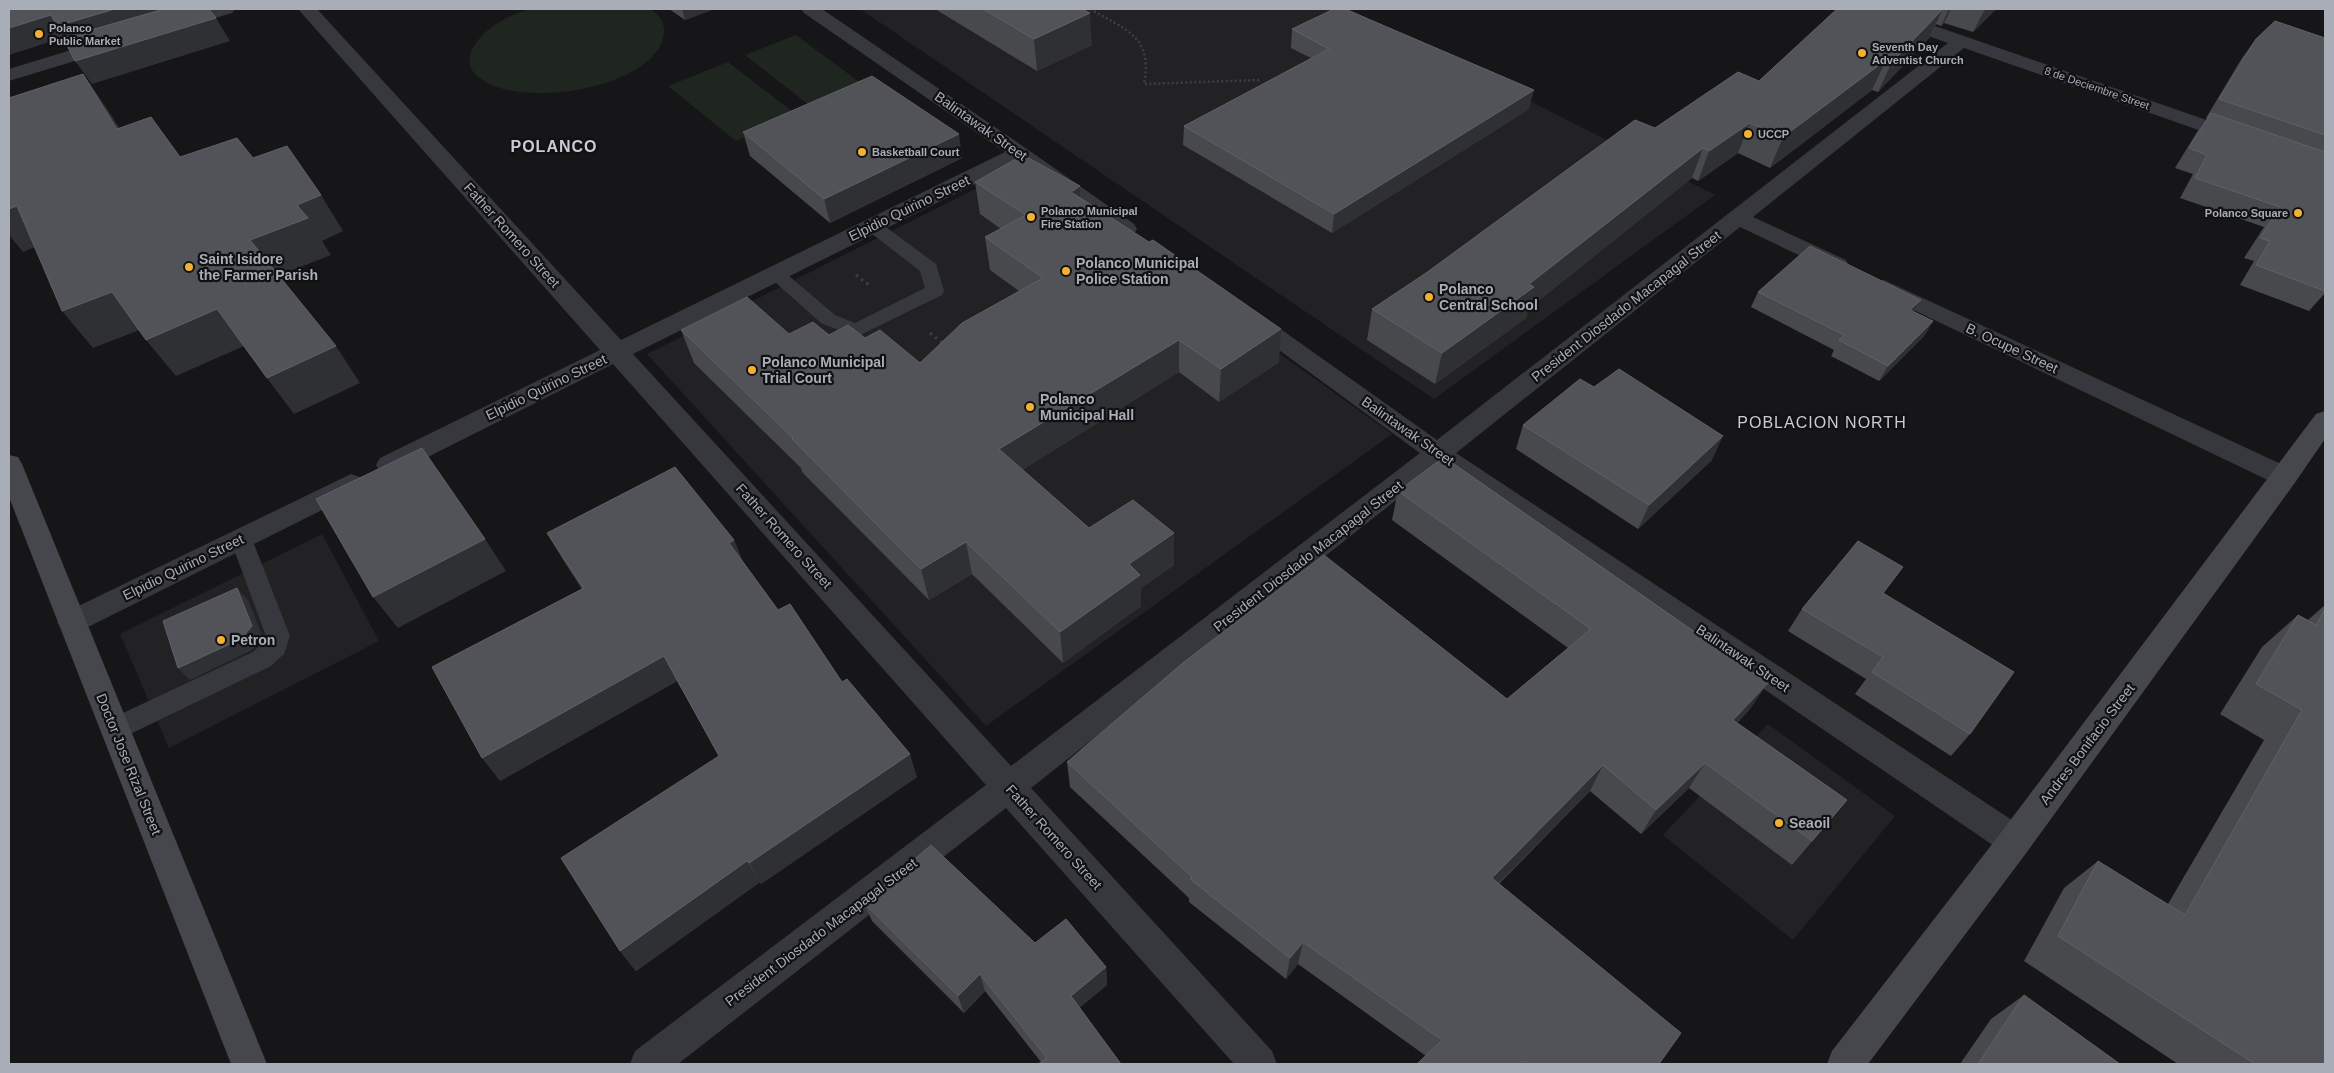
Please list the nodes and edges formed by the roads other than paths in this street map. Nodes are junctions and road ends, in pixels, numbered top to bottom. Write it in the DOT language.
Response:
graph roads {
  1 [pos="226,9"];
  2 [pos="307,9"];
  3 [pos="810,9"];
  4 [pos="1869,9"];
  5 [pos="160,29"];
  6 [pos="122,41"];
  7 [pos="1962,41"];
  8 [pos="9,75"];
  9 [pos="2251,142"];
  10 [pos="1020,153"];
  11 [pos="1738,218"];
  12 [pos="873,226"];
  13 [pos="1149,246"];
  14 [pos="775,274"];
  15 [pos="1229,303"];
  16 [pos="618,352"];
  17 [pos="2325,420"];
  18 [pos="1439,454"];
  19 [pos="9,464"];
  20 [pos="2285,477"];
  21 [pos="241,538"];
  22 [pos="72,622"];
  23 [pos="115,729"];
  24 [pos="1010,788"];
  25 [pos="2015,841"];
  26 [pos="249,1064"];
  27 [pos="648,1064"];
  28 [pos="1259,1064"];
  29 [pos="1844,1064"];
  1 -- 5 [label="street"];
  2 -- 16 [label="street, Father Romero Street"];
  3 -- 10 [label="street, Balintawak Street"];
  4 -- 7 [label="street, 8 de Deciembre Street"];
  6 -- 8 [label="street"];
  7 -- 9 [label="street, 8 de Deciembre Street"];
  7 -- 11 [label="street, President Diosdado Macapagal Street"];
  10 -- 12 [label="street, Elpidio Quirino Street"];
  10 -- 13 [label="street, Balintawak Street"];
  11 -- 18 [label="street, President Diosdado Macapagal Street"];
  11 -- 20 [label="street, B. Ocupe Street"];
  12 -- 14 [label="street, Elpidio Quirino Street"];
  12 -- 14 [label="lane"];
  14 -- 16 [label="street, Elpidio Quirino Street"];
  15 -- 18 [label="street, Balintawak Street"];
  16 -- 21 [label="street, Elpidio Quirino Street"];
  16 -- 24 [label="street, Father Romero Street"];
  17 -- 20 [label="main road, Andres Bonifacio Street"];
  18 -- 24 [label="street, President Diosdado Macapagal Street"];
  18 -- 25 [label="street, Balintawak Street"];
  19 -- 22 [label="main road, Doctor Jose Rizal Street"];
  20 -- 25 [label="main road, Andres Bonifacio Street"];
  21 -- 22 [label="street, Elpidio Quirino Street"];
  21 -- 23 [label="lane"];
  22 -- 23 [label="main road, Doctor Jose Rizal Street"];
  23 -- 26 [label="main road, Doctor Jose Rizal Street"];
  24 -- 27 [label="street, President Diosdado Macapagal Street"];
  24 -- 28 [label="street, Father Romero Street"];
  25 -- 29 [label="main road, Andres Bonifacio Street"];
}
